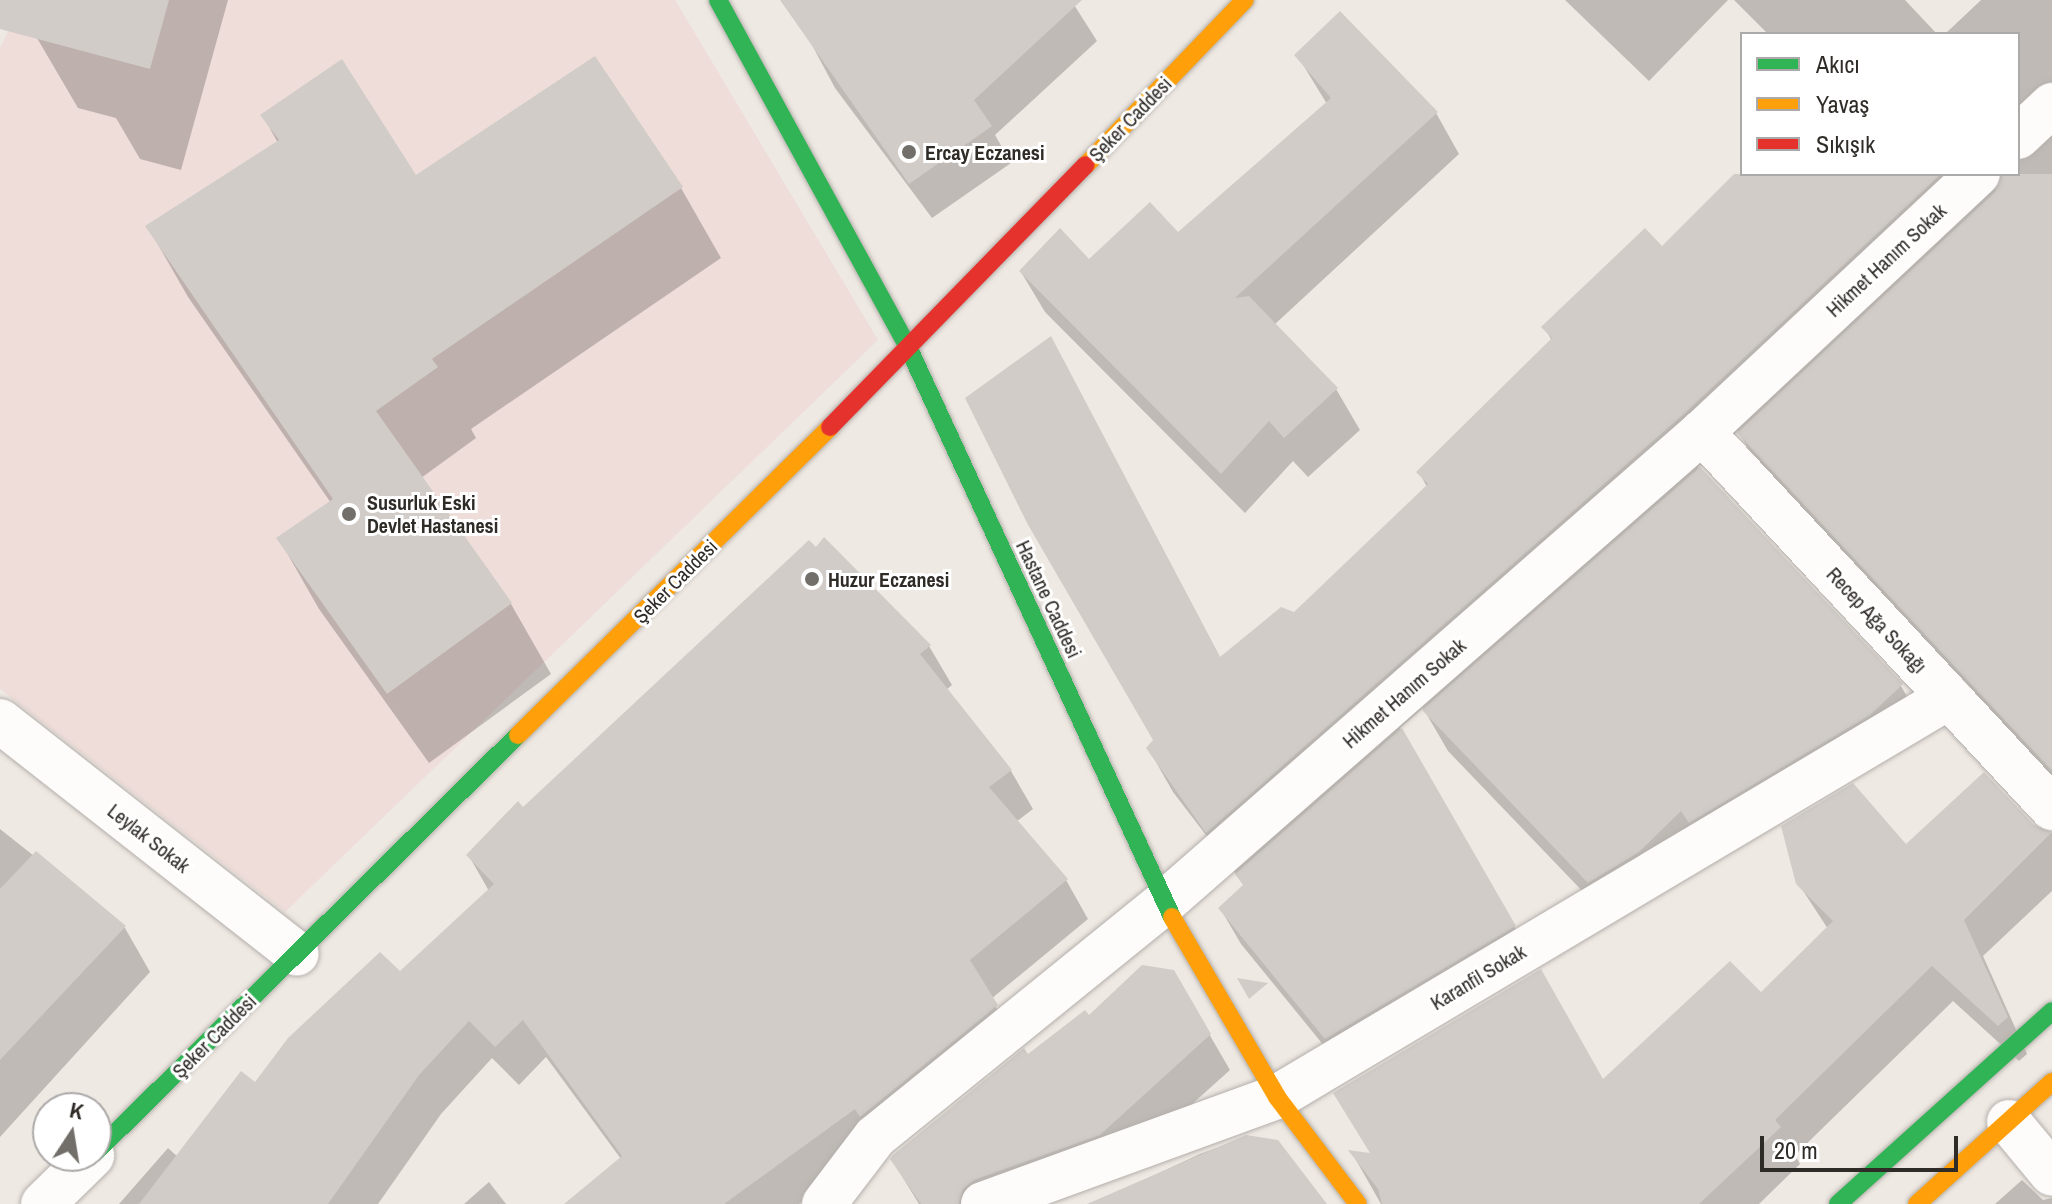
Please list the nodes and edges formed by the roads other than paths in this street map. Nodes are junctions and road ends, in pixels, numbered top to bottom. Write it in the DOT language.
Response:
graph roads {
  1 [pos="718,0"];
  2 [pos="1245,0"];
  3 [pos="2052,105"];
  4 [pos="2020,135"];
  5 [pos="1976,176"];
  6 [pos="909,349"];
  7 [pos="1702,432"];
  8 [pos="1949,697"];
  9 [pos="0,721"];
  10 [pos="2052,808"];
  11 [pos="1164,903"];
  12 [pos="297,954"];
  13 [pos="2052,1011"];
  14 [pos="2052,1082"];
  15 [pos="1277,1097"];
  16 [pos="2009,1122"];
  17 [pos="112,1136"];
  18 [pos="76,1172"];
  19 [pos="2052,1174"];
  20 [pos="43,1204"];
  21 [pos="824,1204"];
  22 [pos="983,1204"];
  23 [pos="1358,1204"];
  24 [pos="1838,1204"];
  25 [pos="1917,1204"];
  1 -- 6 [label="street, Hastane Caddesi"];
  2 -- 6 [label="street, Şeker Caddesi"];
  3 -- 4 [label="street"];
  5 -- 7 [label="street, Hikmet Hanım Sokak"];
  6 -- 11 [label="street, Hastane Caddesi"];
  6 -- 12 [label="street, Şeker Caddesi"];
  7 -- 8 [label="street, Recep Ağa Sokağı"];
  7 -- 11 [label="street, Hikmet Hanım Sokak"];
  8 -- 10 [label="street, Recep Ağa Sokağı"];
  8 -- 15 [label="street, Karanfil Sokak"];
  9 -- 12 [label="street, Leylak Sokak"];
  11 -- 15 [label="street, Hastane Caddesi"];
  11 -- 21 [label="street, Hikmet Hanım Sokak"];
  12 -- 17 [label="street, Şeker Caddesi"];
  13 -- 24 [label="street"];
  14 -- 16 [label="street"];
  15 -- 22 [label="street, Karanfil Sokak"];
  15 -- 23 [label="street, Hastane Caddesi"];
  16 -- 19 [label="street"];
  16 -- 25 [label="street"];
  18 -- 20 [label="street, Şeker Caddesi"];
}
